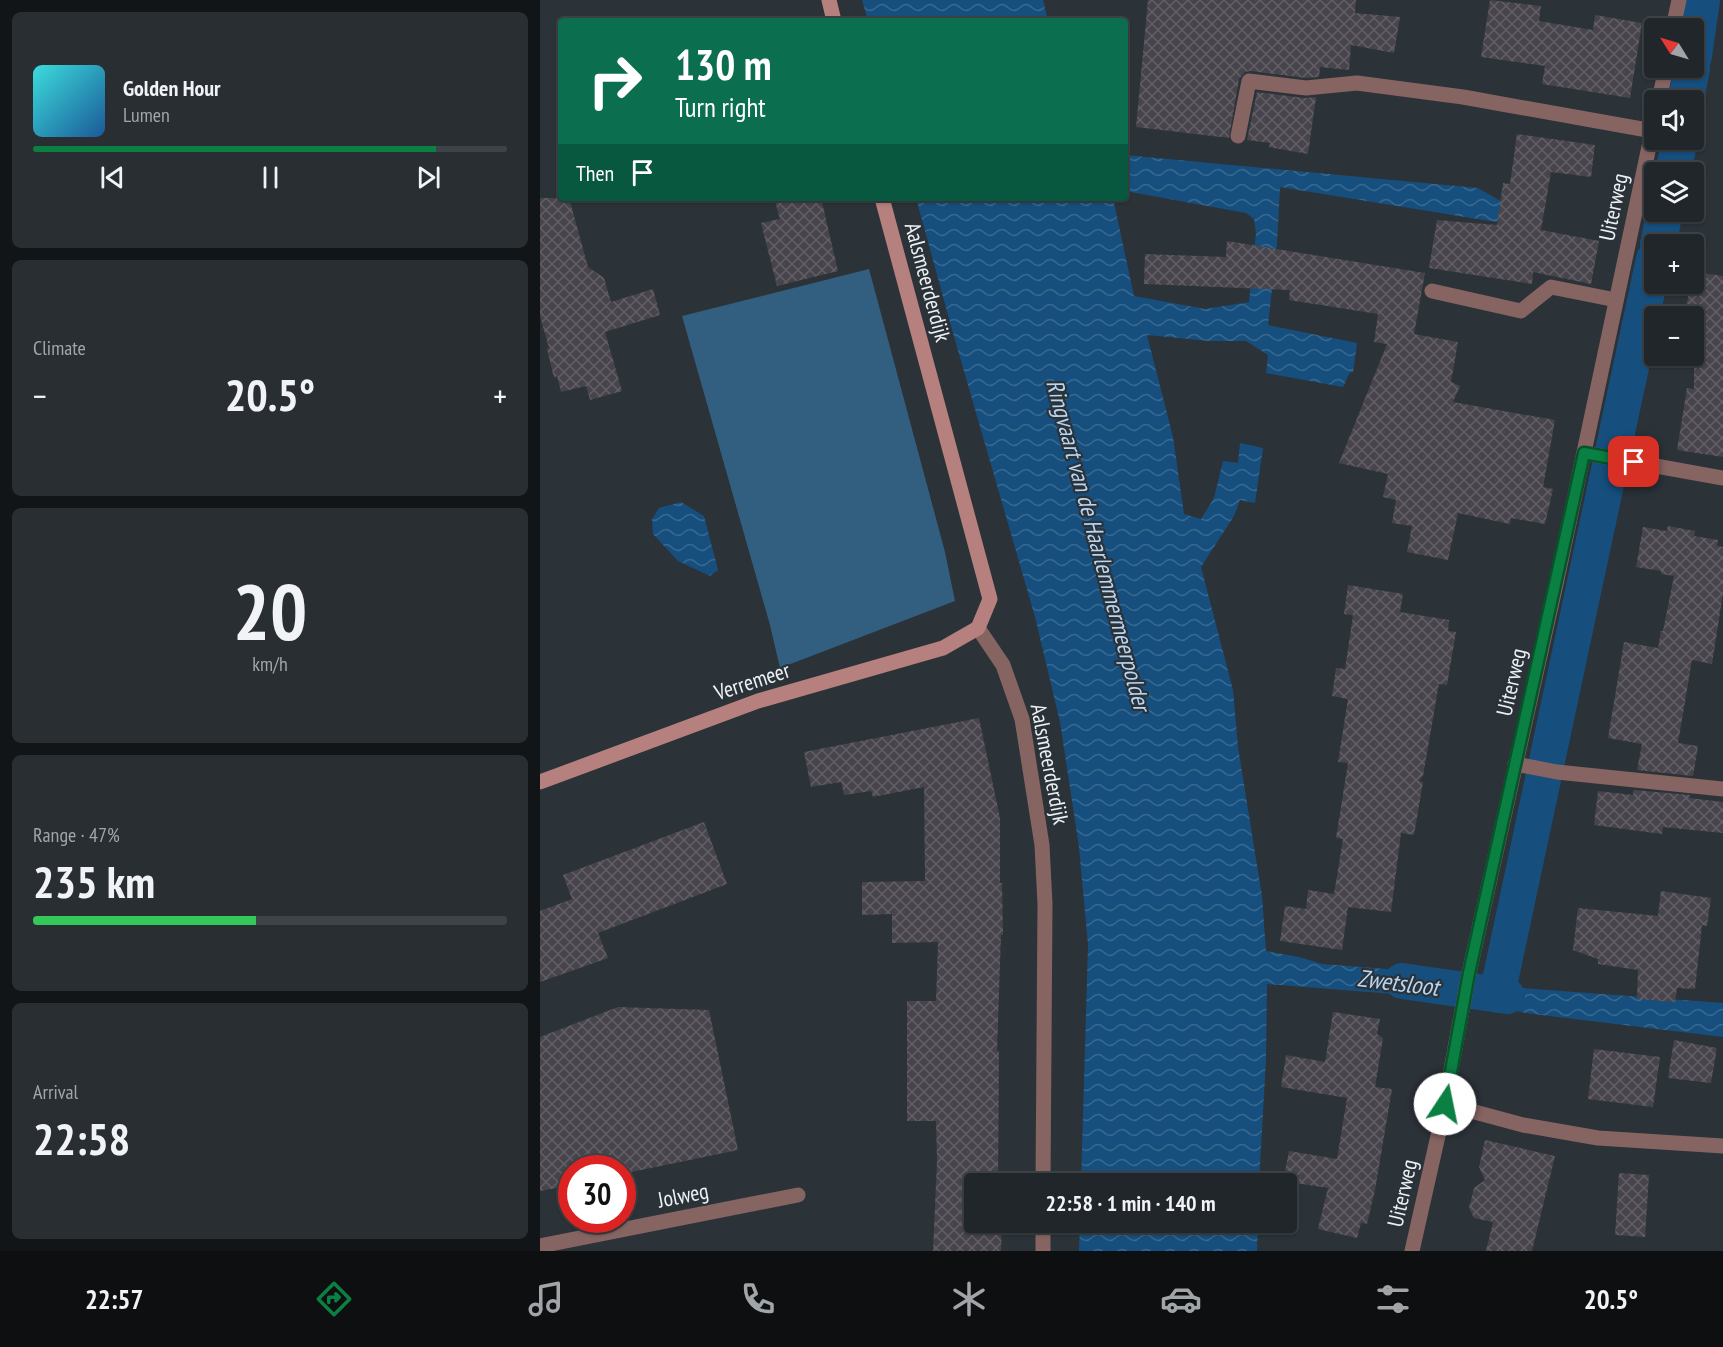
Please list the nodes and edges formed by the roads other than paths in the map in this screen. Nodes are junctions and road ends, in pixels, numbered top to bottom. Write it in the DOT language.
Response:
graph roads {
  1 [pos="829,0"];
  2 [pos="1679,0"];
  3 [pos="833,18"];
  4 [pos="1675,18"];
  5 [pos="1644,125"];
  6 [pos="1238,136"];
  7 [pos="1649,150"];
  8 [pos="883,201"];
  9 [pos="1432,291"];
  10 [pos="1616,300"];
  11 [pos="1584,453"];
  12 [pos="1723,478"];
  13 [pos="978,628"];
  14 [pos="1515,764"];
  15 [pos="540,782"];
  16 [pos="1723,789"];
  17 [pos="1445,1104"];
  18 [pos="1723,1146"];
  19 [pos="1043,1173"];
  20 [pos="798,1195"];
  21 [pos="1043,1233"];
  22 [pos="540,1245"];
  23 [pos="1043,1251"];
  24 [pos="1412,1251"];
  1 -- 3 [label="street"];
  2 -- 4 [label="street"];
  5 -- 6 [label="street"];
  7 -- 10 [label="street, Uiterweg"];
  8 -- 13 [label="street, Aalsmeerderdijk"];
  9 -- 10 [label="street"];
  10 -- 11 [label="street, Uiterweg"];
  11 -- 12 [label="street"];
  11 -- 14 [label="street, Uiterweg"];
  13 -- 15 [label="street, Verremeer"];
  13 -- 19 [label="street, Aalsmeerderdijk"];
  14 -- 16 [label="street"];
  14 -- 17 [label="street, Uiterweg"];
  17 -- 18 [label="street"];
  17 -- 24 [label="street, Uiterweg"];
  20 -- 22 [label="street, Jolweg"];
  21 -- 23 [label="street"];
}
